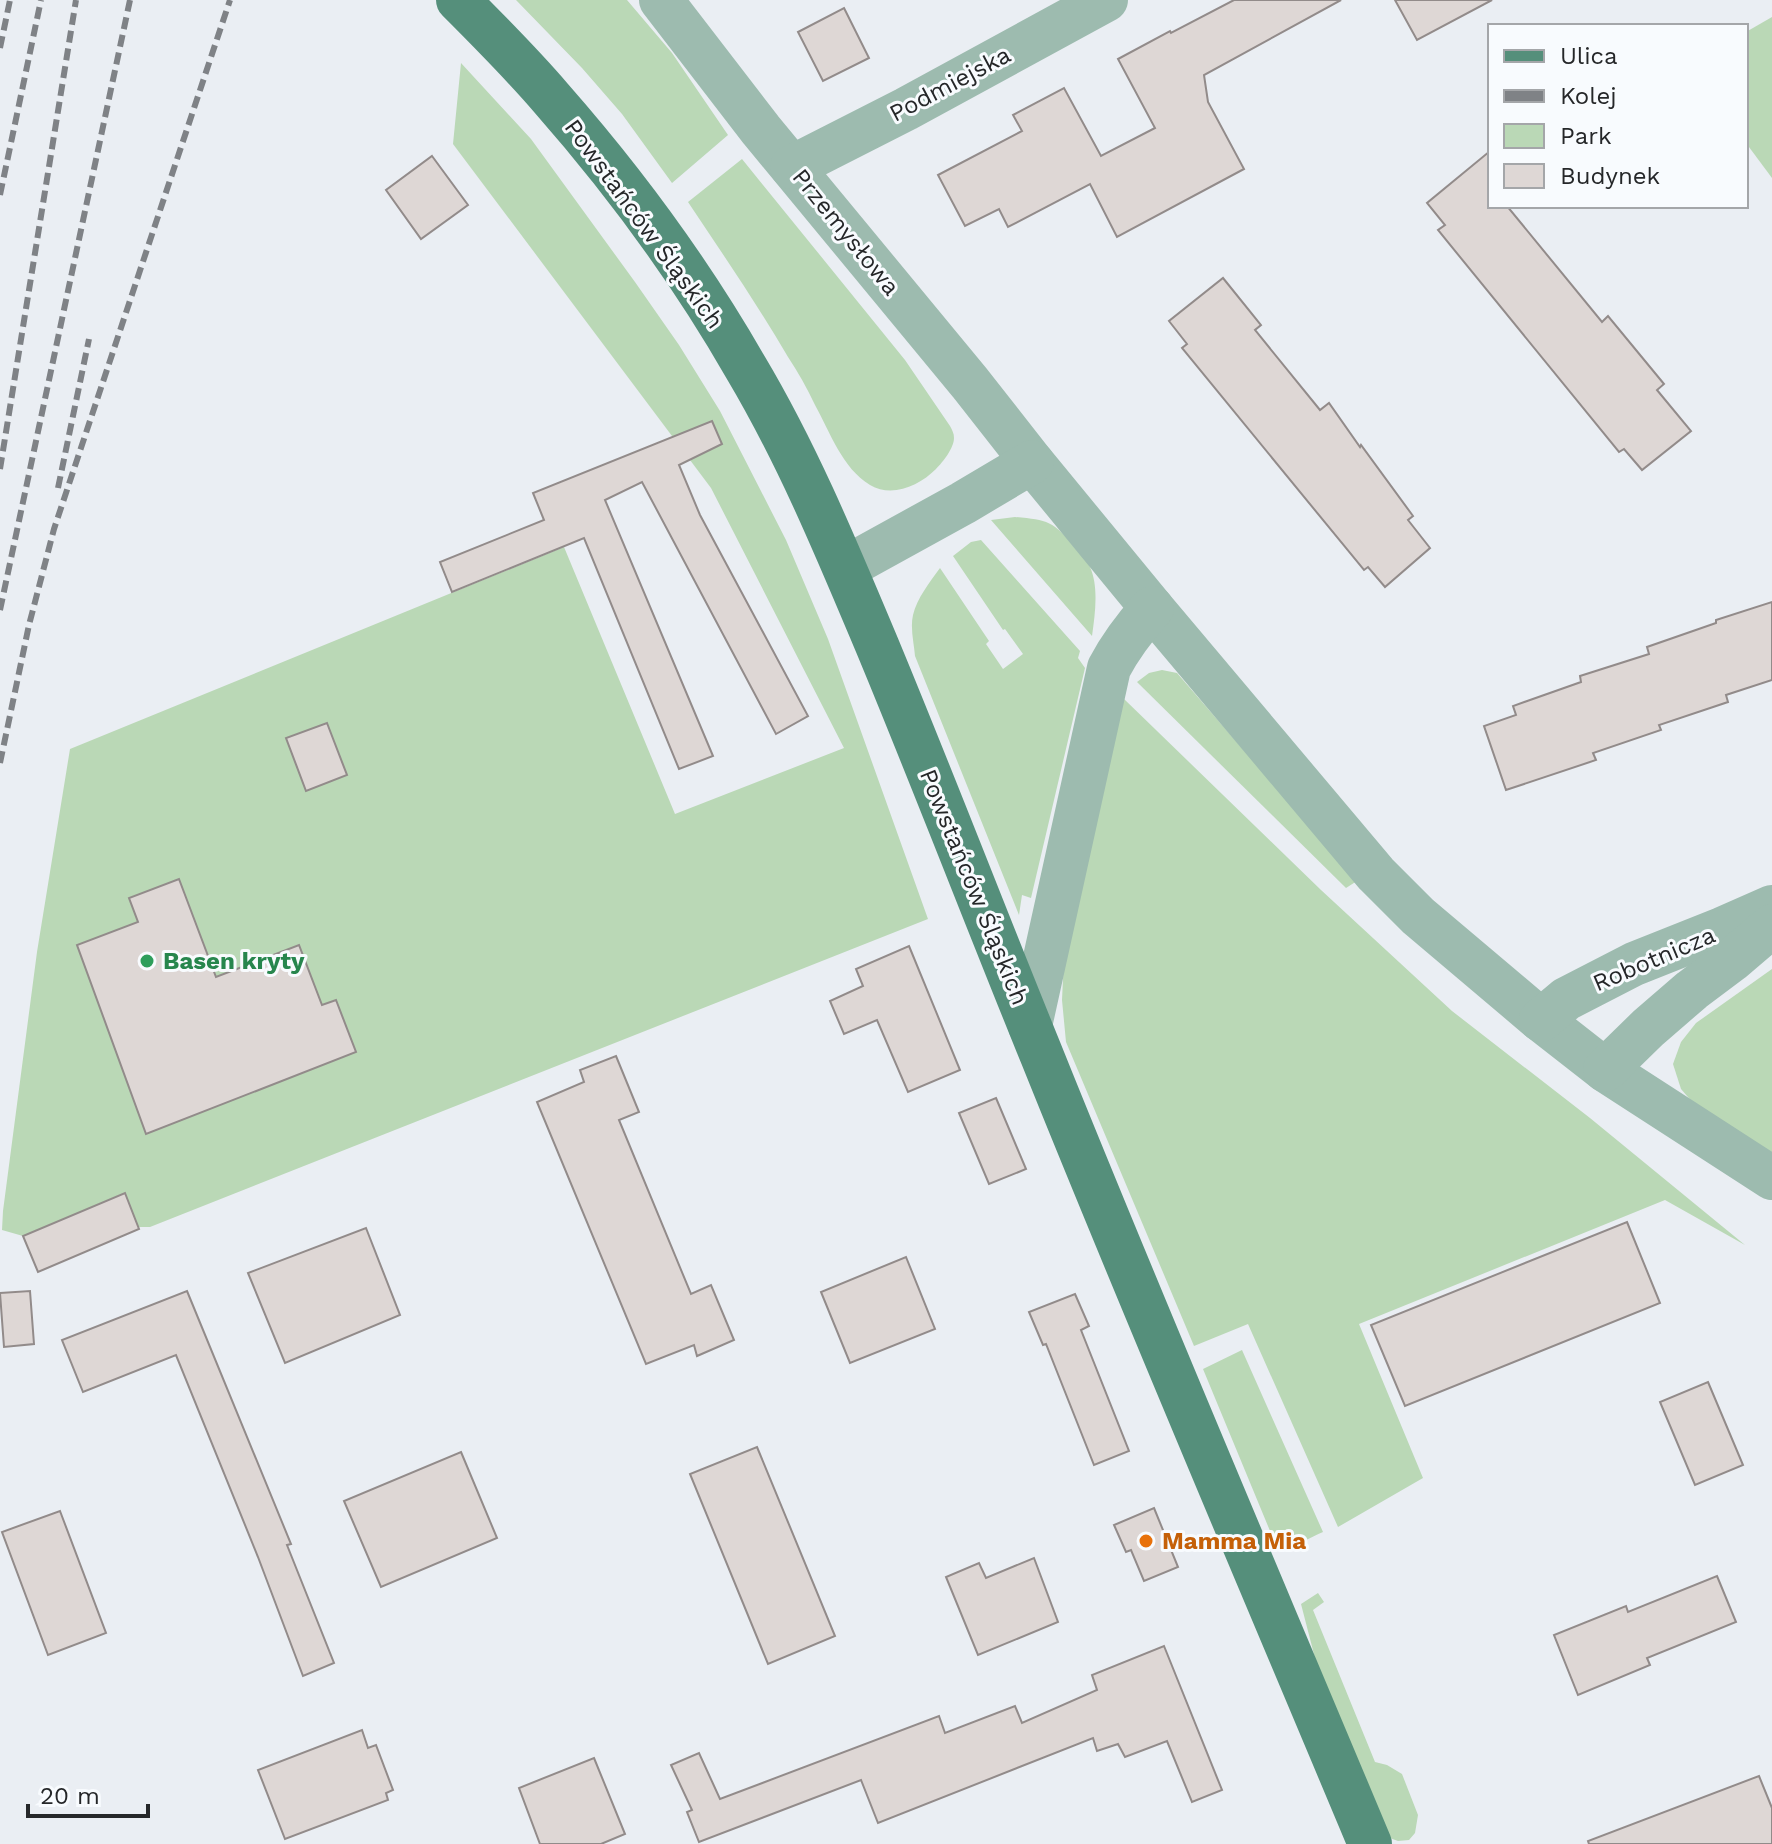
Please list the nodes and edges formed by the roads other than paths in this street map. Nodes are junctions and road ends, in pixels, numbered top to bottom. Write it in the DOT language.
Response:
graph roads {
  1 [pos="458,0"];
  2 [pos="661,0"];
  3 [pos="1088,4"];
  4 [pos="792,167"];
  5 [pos="1032,462"];
  6 [pos="845,568"];
  7 [pos="1152,608"];
  8 [pos="1772,907"];
  9 [pos="1772,926"];
  10 [pos="1541,1020"];
  11 [pos="1030,1026"];
  12 [pos="1605,1070"];
  13 [pos="1772,1178"];
  14 [pos="1370,1844"];
  1 -- 6 [label="main road, Powstańców Śląskich"];
  2 -- 4 [label="street, Przemysłowa"];
  3 -- 4 [label="street, Podmiejska"];
  4 -- 5 [label="street, Przemysłowa"];
  5 -- 6 [label="street"];
  5 -- 7 [label="street, Przemysłowa"];
  6 -- 11 [label="main road, Powstańców Śląskich"];
  7 -- 10 [label="street, Przemysłowa"];
  7 -- 11 [label="street"];
  8 -- 10 [label="street, Robotnicza"];
  9 -- 12 [label="street, Robotnicza"];
  10 -- 12 [label="street, Przemysłowa"];
  11 -- 14 [label="main road, Powstańców Śląskich"];
  12 -- 13 [label="street, Przemysłowa"];
}
